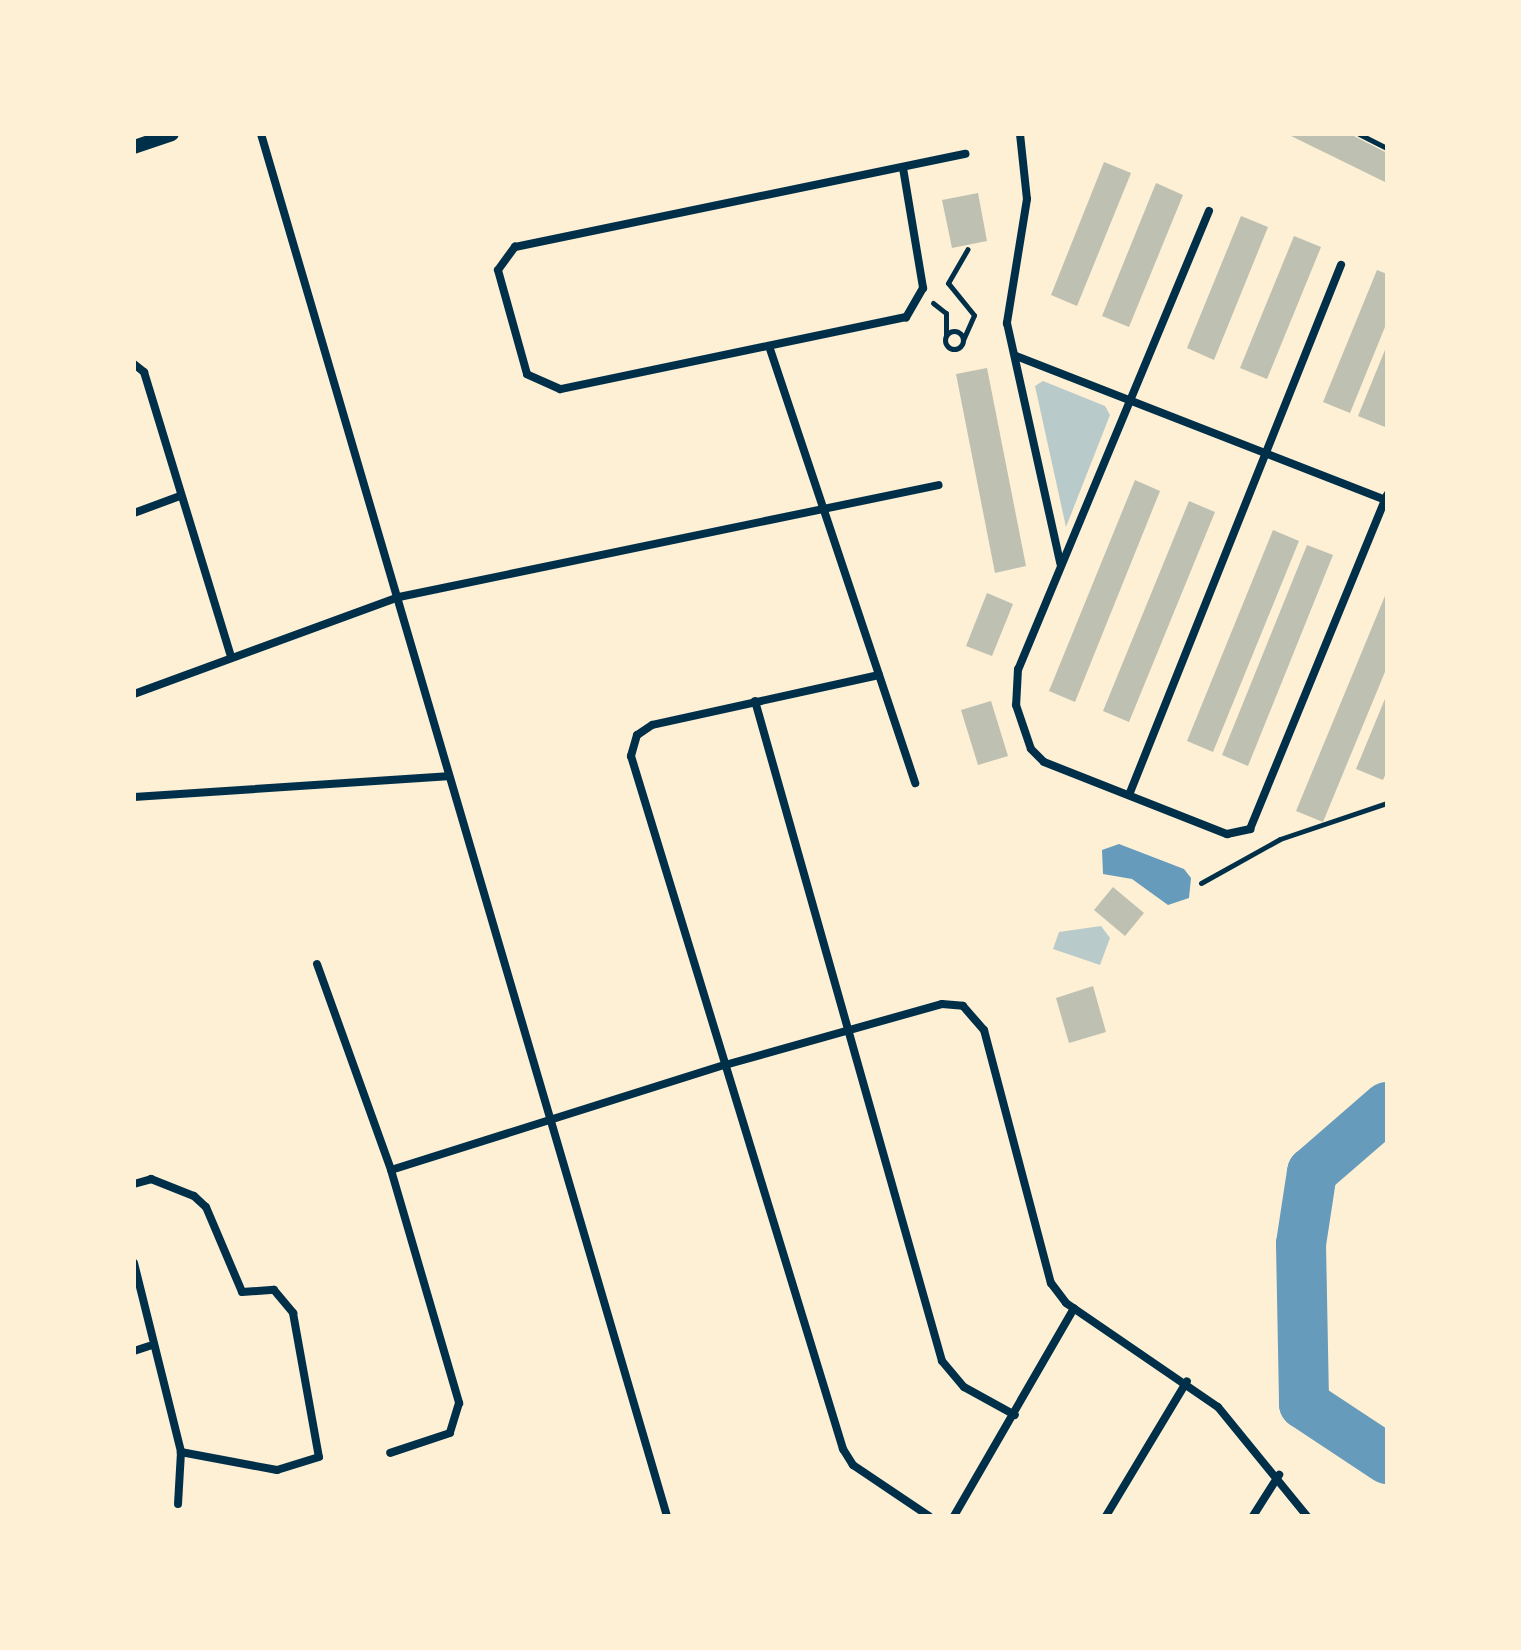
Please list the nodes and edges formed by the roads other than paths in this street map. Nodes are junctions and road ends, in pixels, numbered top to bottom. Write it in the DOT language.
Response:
graph roads {
  1 [pos="172,134"];
  2 [pos="261,134"];
  3 [pos="1020,134"];
  4 [pos="134,147"];
  5 [pos="966,154"];
  6 [pos="903,168"];
  7 [pos="1209,211"];
  8 [pos="1341,265"];
  9 [pos="769,346"];
  10 [pos="1016,356"];
  11 [pos="134,364"];
  12 [pos="1128,400"];
  13 [pos="1265,455"];
  14 [pos="939,485"];
  15 [pos="180,496"];
  16 [pos="1386,499"];
  17 [pos="819,512"];
  18 [pos="134,513"];
  19 [pos="1060,564"];
  20 [pos="399,597"];
  21 [pos="231,657"];
  22 [pos="879,675"];
  23 [pos="134,694"];
  24 [pos="755,701"];
  25 [pos="447,776"];
  26 [pos="915,783"];
  27 [pos="1129,795"];
  28 [pos="134,797"];
  29 [pos="317,964"];
  30 [pos="847,1030"];
  31 [pos="725,1065"];
  32 [pos="553,1116"];
  33 [pos="391,1170"];
  34 [pos="134,1184"];
  35 [pos="134,1263"];
  36 [pos="1074,1308"];
  37 [pos="149,1346"];
  38 [pos="134,1351"];
  39 [pos="1187,1381"];
  40 [pos="1015,1415"];
  41 [pos="181,1452"];
  42 [pos="390,1453"];
  43 [pos="1279,1475"];
  44 [pos="178,1504"];
  45 [pos="667,1516"];
  46 [pos="929,1516"];
  47 [pos="954,1516"];
  48 [pos="1106,1516"];
  49 [pos="1253,1516"];
  50 [pos="1307,1516"];
  1 -- 4 [label="street"];
  2 -- 20 [label="street"];
  3 -- 10 [label="street"];
  5 -- 6 [label="street"];
  6 -- 9 [label="street"];
  6 -- 9 [label="street"];
  7 -- 12 [label="street"];
  8 -- 13 [label="street"];
  9 -- 17 [label="street"];
  10 -- 12 [label="street"];
  10 -- 19 [label="street"];
  11 -- 15 [label="street"];
  12 -- 13 [label="street"];
  12 -- 19 [label="street"];
  13 -- 16 [label="street"];
  13 -- 27 [label="street"];
  14 -- 17 [label="street"];
  15 -- 18 [label="street"];
  15 -- 21 [label="street"];
  16 -- 27 [label="street"];
  17 -- 20 [label="street"];
  17 -- 22 [label="street"];
  19 -- 27 [label="street"];
  20 -- 21 [label="street"];
  20 -- 25 [label="street"];
  21 -- 23 [label="street"];
  22 -- 24 [label="street"];
  22 -- 26 [label="street"];
  24 -- 30 [label="street"];
  24 -- 31 [label="street"];
  25 -- 28 [label="street"];
  25 -- 32 [label="street"];
  29 -- 33 [label="street"];
  30 -- 31 [label="street"];
  30 -- 36 [label="street"];
  30 -- 40 [label="street"];
  31 -- 32 [label="street"];
  31 -- 46 [label="street"];
  32 -- 33 [label="street"];
  32 -- 45 [label="street"];
  33 -- 42 [label="street"];
  34 -- 41 [label="street"];
  35 -- 37 [label="street"];
  36 -- 39 [label="street"];
  36 -- 40 [label="street"];
  37 -- 38 [label="street"];
  37 -- 41 [label="street"];
  39 -- 43 [label="street"];
  39 -- 48 [label="street"];
  40 -- 47 [label="street"];
  41 -- 44 [label="street"];
  43 -- 49 [label="street"];
  43 -- 50 [label="street"];
}
